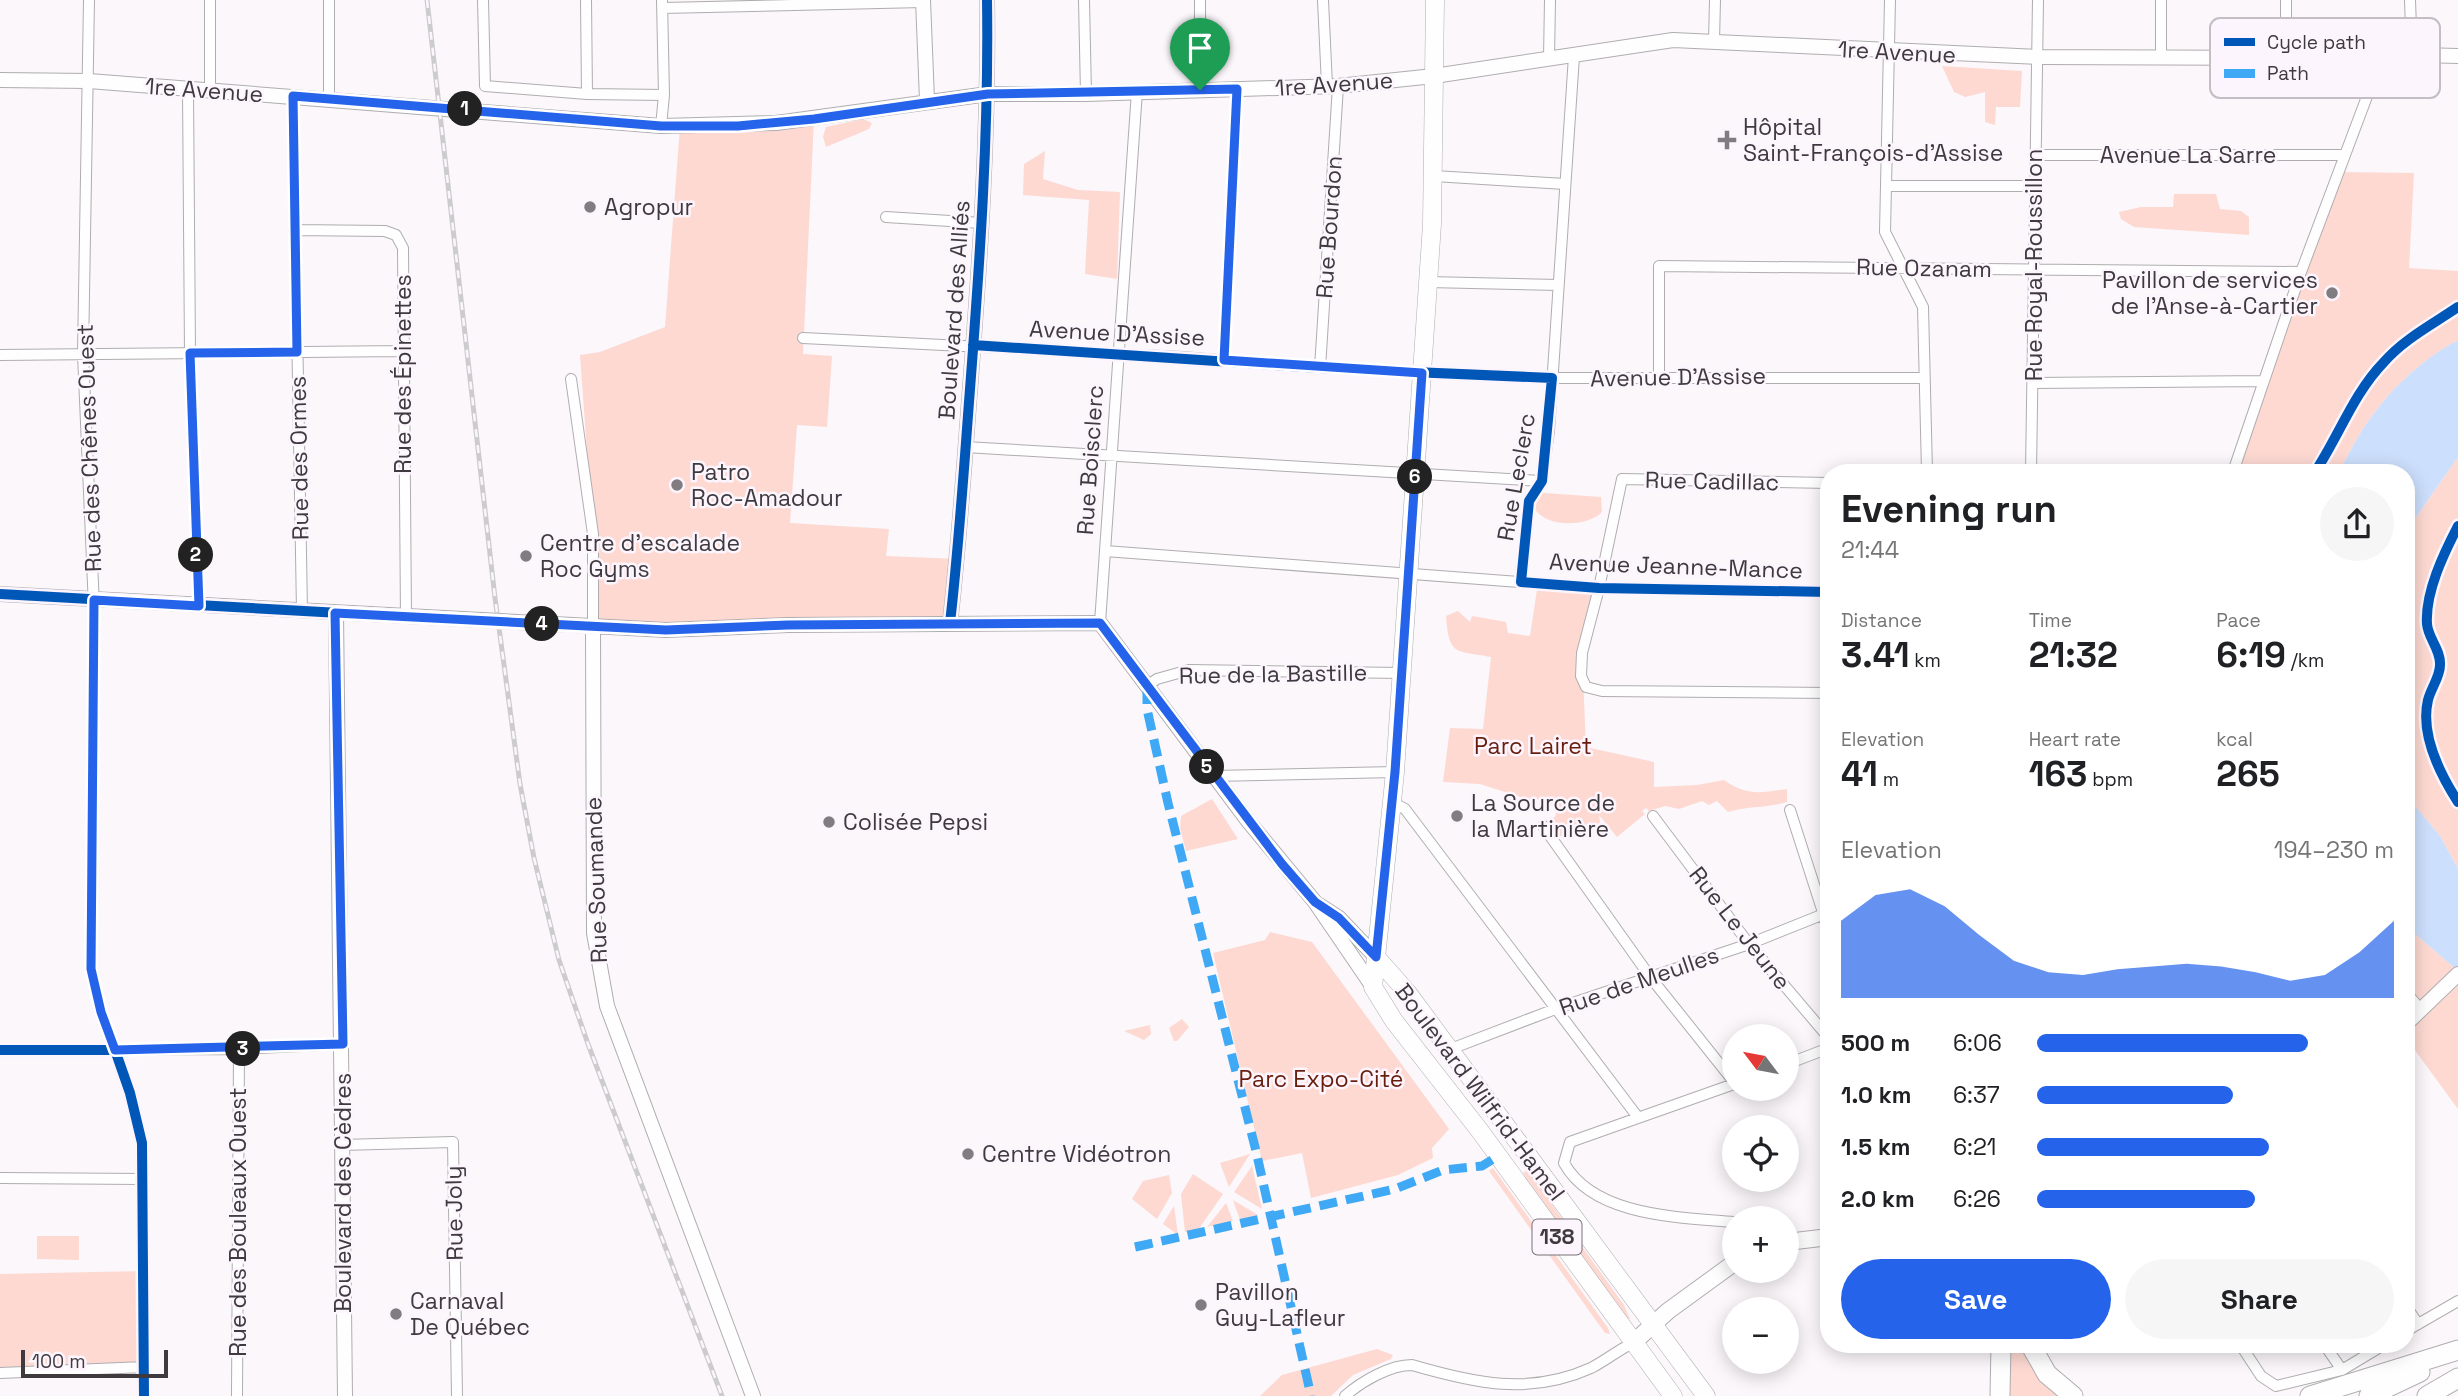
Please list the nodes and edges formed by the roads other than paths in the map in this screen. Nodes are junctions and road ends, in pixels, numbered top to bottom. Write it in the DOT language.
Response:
graph roads {
  1 [pos="89,0"];
  2 [pos="209,0"];
  3 [pos="329,0"];
  4 [pos="483,0"];
  5 [pos="586,0"];
  6 [pos="987,0"];
  7 [pos="1084,0"];
  8 [pos="1200,0"];
  9 [pos="1323,0"];
  10 [pos="1435,0"];
  11 [pos="1550,0"];
  12 [pos="1715,0"];
  13 [pos="1890,0"];
  14 [pos="2038,0"];
  15 [pos="2161,0"];
  16 [pos="2286,0"];
  17 [pos="2410,0"];
  18 [pos="923,1"];
  19 [pos="662,4"];
  20 [pos="2286,18"];
  21 [pos="2411,18"];
  22 [pos="1714,41"];
  23 [pos="1887,51"];
  24 [pos="1574,55"];
  25 [pos="2440,56"];
  26 [pos="2458,56"];
  27 [pos="2039,57"];
  28 [pos="1549,58"];
  29 [pos="2161,58"];
  30 [pos="2210,58"];
  31 [pos="1434,76"];
  32 [pos="0,80"];
  33 [pos="89,81"];
  34 [pos="1332,86"];
  35 [pos="1237,89"];
  36 [pos="188,90"];
  37 [pos="1200,90"];
  38 [pos="210,91"];
  39 [pos="1137,91"];
  40 [pos="587,94"];
  41 [pos="664,94"];
  42 [pos="988,94"];
  43 [pos="1086,94"];
  44 [pos="293,96"];
  45 [pos="2365,98"];
  46 [pos="329,99"];
  47 [pos="927,100"];
  48 [pos="661,126"];
  49 [pos="2034,155"];
  50 [pos="2343,155"];
  51 [pos="1434,176"];
  52 [pos="1565,184"];
  53 [pos="1886,186"];
  54 [pos="2033,186"];
  55 [pos="886,217"];
  56 [pos="982,223"];
  57 [pos="294,230"];
  58 [pos="1902,267"];
  59 [pos="2032,269"];
  60 [pos="2301,272"];
  61 [pos="1428,282"];
  62 [pos="1558,285"];
  63 [pos="803,338"];
  64 [pos="973,345"];
  65 [pos="402,351"];
  66 [pos="297,352"];
  67 [pos="190,353"];
  68 [pos="83,354"];
  69 [pos="0,355"];
  70 [pos="1118,356"];
  71 [pos="1224,360"];
  72 [pos="1320,368"];
  73 [pos="1422,373"];
  74 [pos="1658,377"];
  75 [pos="1552,378"];
  76 [pos="571,379"];
  77 [pos="1923,379"];
  78 [pos="2264,381"];
  79 [pos="2034,383"];
  80 [pos="965,447"];
  81 [pos="1111,456"];
  82 [pos="1927,464"];
  83 [pos="2031,464"];
  84 [pos="2236,464"];
  85 [pos="1415,476"];
  86 [pos="1542,481"];
  87 [pos="1820,483"];
  88 [pos="1105,551"];
  89 [pos="1408,575"];
  90 [pos="1521,582"];
  91 [pos="1600,588"];
  92 [pos="1820,592"];
  93 [pos="0,594"];
  94 [pos="94,600"];
  95 [pos="199,606"];
  96 [pos="302,611"];
  97 [pos="335,613"];
  98 [pos="406,617"];
  99 [pos="950,623"];
  100 [pos="1100,623"];
  101 [pos="593,627"];
  102 [pos="1403,673"];
  103 [pos="1147,686"];
  104 [pos="1820,693"];
  105 [pos="1395,772"];
  106 [pos="1213,776"];
  107 [pos="1392,802"];
  108 [pos="1790,810"];
  109 [pos="1653,816"];
  110 [pos="1543,826"];
  111 [pos="1820,898"];
  112 [pos="1315,902"];
  113 [pos="1820,915"];
  114 [pos="1749,944"];
  115 [pos="1376,957"];
  116 [pos="2456,976"];
  117 [pos="1651,978"];
  118 [pos="1373,987"];
  119 [pos="2415,1003"];
  120 [pos="1558,1008"];
  121 [pos="2420,1009"];
  122 [pos="2415,1014"];
  123 [pos="1820,1027"];
  124 [pos="343,1044"];
  125 [pos="239,1049"];
  126 [pos="0,1050"];
  127 [pos="115,1050"];
  128 [pos="1448,1050"];
  129 [pos="1820,1051"];
  130 [pos="1799,1059"];
  131 [pos="1722,1068"];
  132 [pos="1722,1087"];
  133 [pos="1637,1116"];
  134 [pos="341,1144"];
  135 [pos="0,1178"];
  136 [pos="143,1179"];
  137 [pos="1722,1221"];
  138 [pos="1820,1238"];
  139 [pos="1799,1241"];
  140 [pos="1722,1271"];
  141 [pos="2458,1301"];
  142 [pos="2415,1320"];
  143 [pos="2418,1324"];
  144 [pos="1653,1325"];
  145 [pos="2415,1326"];
  146 [pos="1633,1343"];
  147 [pos="2458,1351"];
  148 [pos="2001,1353"];
  149 [pos="2035,1353"];
  150 [pos="2246,1353"];
  151 [pos="2330,1353"];
  152 [pos="2370,1353"];
  153 [pos="145,1367"];
  154 [pos="2342,1370"];
  155 [pos="0,1373"];
  156 [pos="2458,1378"];
  157 [pos="2458,1393"];
  158 [pos="144,1396"];
  159 [pos="237,1396"];
  160 [pos="345,1396"];
  161 [pos="457,1396"];
  162 [pos="753,1396"];
  163 [pos="1345,1396"];
  164 [pos="1673,1396"];
  165 [pos="1706,1396"];
  166 [pos="2000,1396"];
  167 [pos="2073,1396"];
  168 [pos="2310,1396"];
  169 [pos="2369,1396"];
  170 [pos="2427,1396"];
  171 [pos="2445,1396"];
  1 -- 33 [label="street, Rue des Chênes Ouest"];
  2 -- 38 [label="street"];
  3 -- 46 [label="street"];
  4 -- 40 [label="street"];
  5 -- 40 [label="street"];
  6 -- 42 [label="street, Boulevard des Alliés"];
  7 -- 43 [label="street"];
  8 -- 37 [label="street"];
  9 -- 34 [label="street, Rue Bourdon"];
  10 -- 31 [label="main road"];
  11 -- 28 [label="street"];
  12 -- 22 [label="street"];
  13 -- 23 [label="street"];
  14 -- 27 [label="street, Rue Royal-Roussillon"];
  15 -- 29 [label="street"];
  16 -- 20 [label="street"];
  17 -- 21 [label="street"];
  18 -- 19 [label="street"];
  18 -- 47 [label="street"];
  19 -- 41 [label="street"];
  22 -- 23 [label="street, 1re Avenue"];
  22 -- 24 [label="street, 1re Avenue"];
  23 -- 27 [label="street, 1re Avenue"];
  23 -- 53 [label="street"];
  24 -- 28 [label="street, 1re Avenue"];
  24 -- 52 [label="street, Rue Leclerc"];
  25 -- 26 [label="street, 1re Avenue"];
  27 -- 29 [label="street, 1re Avenue"];
  27 -- 49 [label="street, Rue Royal-Roussillon"];
  28 -- 31 [label="street, 1re Avenue"];
  29 -- 30 [label="street, 1re Avenue"];
  31 -- 34 [label="street, 1re Avenue"];
  31 -- 51 [label="main road"];
  32 -- 33 [label="street, 1re Avenue"];
  33 -- 36 [label="street, 1re Avenue"];
  33 -- 68 [label="street, Rue des Chênes Ouest"];
  34 -- 35 [label="street, 1re Avenue"];
  34 -- 72 [label="street, Rue Bourdon"];
  35 -- 37 [label="street, 1re Avenue"];
  35 -- 71 [label="street"];
  36 -- 38 [label="street, 1re Avenue"];
  36 -- 67 [label="street"];
  37 -- 39 [label="street, 1re Avenue"];
  38 -- 44 [label="street, 1re Avenue"];
  39 -- 43 [label="street, 1re Avenue"];
  39 -- 70 [label="street, Rue Boisclerc"];
  40 -- 41 [label="street"];
  41 -- 48 [label="street"];
  42 -- 43 [label="street, 1re Avenue"];
  42 -- 47 [label="street, 1re Avenue"];
  42 -- 56 [label="street, Boulevard des Alliés"];
  44 -- 46 [label="street, 1re Avenue"];
  44 -- 57 [label="street, Rue des Ormes"];
  45 -- 50 [label="street"];
  46 -- 48 [label="street, 1re Avenue"];
  47 -- 48 [label="street, 1re Avenue"];
  49 -- 50 [label="street, Avenue La Sarre"];
  49 -- 54 [label="street, Rue Royal-Roussillon"];
  50 -- 60 [label="street"];
  51 -- 52 [label="street"];
  51 -- 61 [label="main road"];
  52 -- 62 [label="street, Rue Leclerc"];
  53 -- 54 [label="street"];
  53 -- 58 [label="street"];
  54 -- 59 [label="street, Rue Royal-Roussillon"];
  55 -- 56 [label="street"];
  56 -- 64 [label="street, Boulevard des Alliés"];
  57 -- 65 [label="street, Rue des Épinettes"];
  57 -- 66 [label="street, Rue des Ormes"];
  58 -- 59 [label="street, Rue Ozanam"];
  58 -- 74 [label="street, Rue Ozanam"];
  58 -- 77 [label="street"];
  59 -- 60 [label="street, Rue Ozanam"];
  59 -- 79 [label="street, Rue Royal-Roussillon"];
  60 -- 78 [label="street"];
  61 -- 62 [label="street"];
  61 -- 73 [label="main road"];
  62 -- 75 [label="street, Rue Leclerc"];
  63 -- 64 [label="street, Avenue D'Assise"];
  64 -- 70 [label="street, Avenue D'Assise"];
  64 -- 80 [label="street, Boulevard des Alliés"];
  65 -- 66 [label="street"];
  65 -- 98 [label="street, Rue des Épinettes"];
  66 -- 67 [label="street"];
  66 -- 96 [label="street, Rue des Ormes"];
  67 -- 68 [label="street"];
  67 -- 95 [label="street"];
  68 -- 69 [label="street"];
  68 -- 94 [label="street, Rue des Chênes Ouest"];
  70 -- 71 [label="street, Avenue D'Assise"];
  70 -- 81 [label="street, Rue Boisclerc"];
  71 -- 72 [label="street, Avenue D'Assise"];
  72 -- 73 [label="street, Avenue D'Assise"];
  73 -- 75 [label="street, Avenue D'Assise"];
  73 -- 85 [label="main road"];
  74 -- 75 [label="street, Avenue D'Assise"];
  74 -- 77 [label="street, Avenue D'Assise"];
  75 -- 86 [label="street, Rue Leclerc"];
  76 -- 101 [label="street, Rue Soumande"];
  77 -- 82 [label="street"];
  78 -- 79 [label="street"];
  78 -- 84 [label="street"];
  79 -- 83 [label="street, Rue Royal-Roussillon"];
  80 -- 81 [label="street"];
  80 -- 99 [label="street, Boulevard des Alliés"];
  81 -- 85 [label="street"];
  81 -- 88 [label="street, Rue Boisclerc"];
  85 -- 86 [label="street"];
  85 -- 89 [label="main road"];
  86 -- 90 [label="street, Rue Leclerc"];
  87 -- 91 [label="street, Rue Cadillac"];
  88 -- 89 [label="street, Avenue Jeanne-Mance"];
  88 -- 100 [label="street, Rue Boisclerc"];
  89 -- 90 [label="street, Avenue Jeanne-Mance"];
  89 -- 102 [label="main road"];
  90 -- 91 [label="street, Avenue Jeanne-Mance"];
  91 -- 92 [label="street, Avenue Jeanne-Mance"];
  91 -- 104 [label="street"];
  93 -- 94 [label="street"];
  94 -- 95 [label="street"];
  94 -- 127 [label="street, Rue des Chênes Ouest"];
  95 -- 96 [label="street"];
  96 -- 97 [label="street"];
  97 -- 98 [label="street"];
  97 -- 124 [label="street, Boulevard des Cèdres"];
  98 -- 101 [label="street"];
  99 -- 100 [label="street"];
  99 -- 101 [label="street"];
  100 -- 103 [label="street, Boulevard Wilfrid-Hamel"];
  101 -- 162 [label="street, Rue Soumande"];
  102 -- 103 [label="street, Rue de la Bastille"];
  102 -- 105 [label="main road"];
  103 -- 106 [label="street, Boulevard Wilfrid-Hamel"];
  105 -- 106 [label="street"];
  105 -- 107 [label="main road"];
  106 -- 112 [label="street, Boulevard Wilfrid-Hamel"];
  107 -- 115 [label="main road"];
  107 -- 120 [label="street"];
  108 -- 111 [label="street"];
  109 -- 114 [label="street, Rue Le Jeune"];
  110 -- 117 [label="street"];
  112 -- 115 [label="street, Boulevard Wilfrid-Hamel"];
  112 -- 118 [label="street, Boulevard Wilfrid-Hamel"];
  113 -- 114 [label="street, Rue de Meulles"];
  114 -- 117 [label="street, Rue de Meulles"];
  114 -- 123 [label="street, Rue Le Jeune"];
  115 -- 118 [label="main road"];
  115 -- 128 [label="main road, Boulevard Wilfrid-Hamel / 138"];
  116 -- 121 [label="street"];
  117 -- 120 [label="street, Rue de Meulles"];
  117 -- 131 [label="street"];
  118 -- 146 [label="main road, Boulevard Wilfrid-Hamel / 138"];
  119 -- 121 [label="street"];
  120 -- 128 [label="street, Rue de Meulles"];
  120 -- 133 [label="street"];
  121 -- 122 [label="street"];
  124 -- 125 [label="street"];
  124 -- 134 [label="street, Boulevard des Cèdres"];
  125 -- 127 [label="street"];
  125 -- 159 [label="street, Rue des Bouleaux Ouest"];
  126 -- 127 [label="street"];
  127 -- 136 [label="street, Rue des Chênes Ouest"];
  128 -- 144 [label="main road, Boulevard Wilfrid-Hamel / 138"];
  129 -- 130 [label="street"];
  132 -- 133 [label="street"];
  133 -- 137 [label="street"];
  134 -- 160 [label="street, Boulevard des Cèdres"];
  134 -- 161 [label="street, Rue Joly"];
  135 -- 136 [label="street"];
  136 -- 153 [label="street, Rue des Chênes Ouest"];
  138 -- 139 [label="main road"];
  140 -- 144 [label="main road"];
  141 -- 143 [label="street"];
  142 -- 143 [label="street"];
  143 -- 145 [label="street"];
  144 -- 146 [label="main road"];
  144 -- 165 [label="main road, Boulevard Wilfrid-Hamel / 138"];
  146 -- 163 [label="street"];
  146 -- 164 [label="main road, Boulevard Wilfrid-Hamel / 138"];
  147 -- 168 [label="highway"];
  147 -- 169 [label="highway"];
  148 -- 166 [label="highway"];
  149 -- 167 [label="highway"];
  150 -- 154 [label="street"];
  151 -- 154 [label="street"];
  152 -- 154 [label="street"];
  153 -- 155 [label="street"];
  153 -- 158 [label="street, Rue des Chênes Ouest"];
  156 -- 170 [label="highway"];
  157 -- 171 [label="highway"];
}
